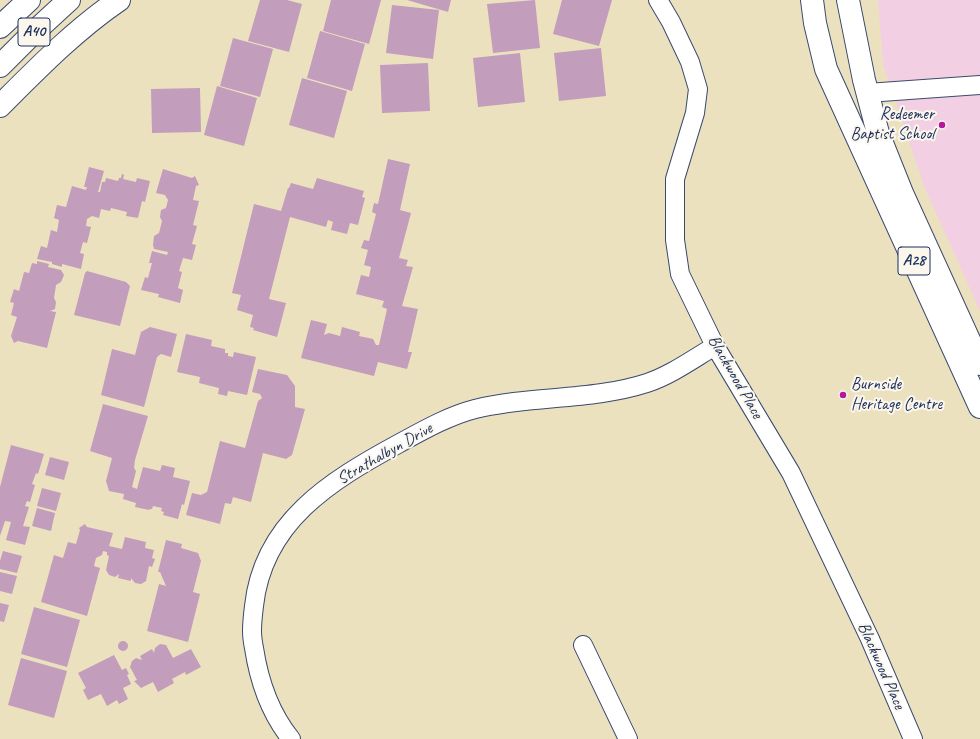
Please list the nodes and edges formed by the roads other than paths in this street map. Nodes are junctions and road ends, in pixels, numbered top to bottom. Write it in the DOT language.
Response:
graph roads {
  1 [pos="12,0"];
  2 [pos="30,0"];
  3 [pos="70,0"];
  4 [pos="119,0"];
  5 [pos="658,0"];
  6 [pos="812,0"];
  7 [pos="848,0"];
  8 [pos="0,13"];
  9 [pos="0,27"];
  10 [pos="0,66"];
  11 [pos="980,85"];
  12 [pos="868,93"];
  13 [pos="0,106"];
  14 [pos="715,346"];
  15 [pos="980,364"];
  16 [pos="980,407"];
  17 [pos="583,645"];
  18 [pos="291,739"];
  19 [pos="628,739"];
  20 [pos="913,739"];
  1 -- 8 [label="highway"];
  2 -- 9 [label="highway, A40"];
  3 -- 10 [label="highway, A40"];
  4 -- 13 [label="highway"];
  5 -- 14 [label="street, Blackwood Place"];
  6 -- 16 [label="highway, A28"];
  7 -- 12 [label="highway, A28"];
  11 -- 12 [label="street"];
  12 -- 15 [label="highway, A28"];
  14 -- 18 [label="street, Strathalbyn Drive"];
  14 -- 20 [label="street, Blackwood Place"];
  17 -- 19 [label="street"];
}
